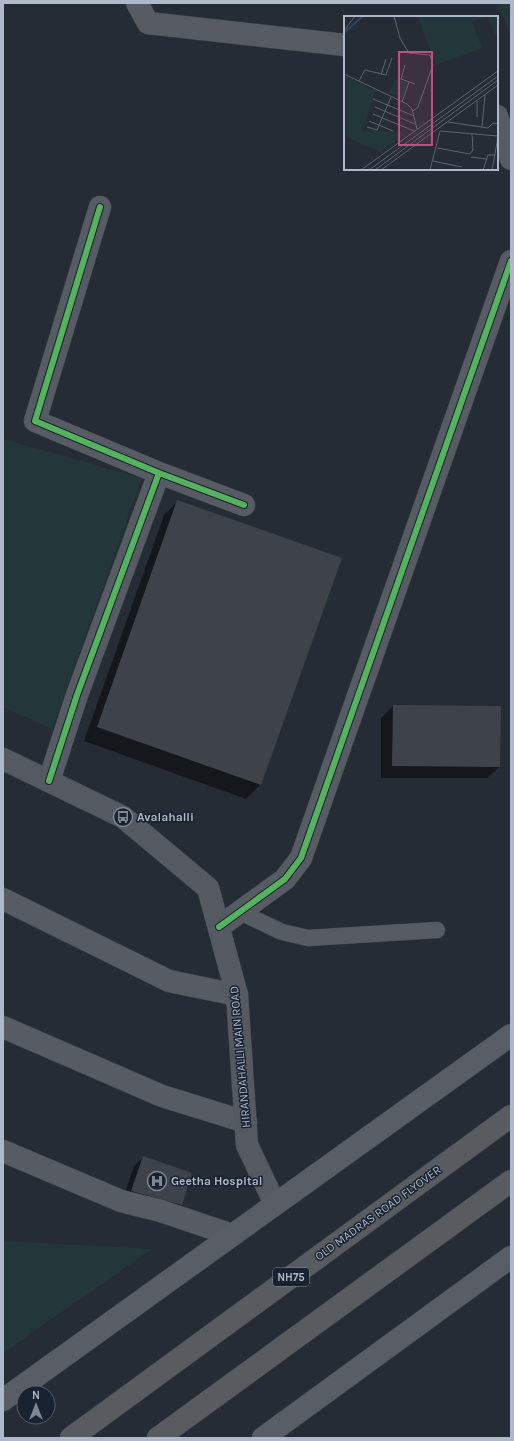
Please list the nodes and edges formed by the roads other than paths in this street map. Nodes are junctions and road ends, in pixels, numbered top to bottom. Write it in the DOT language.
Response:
graph roads {
  1 [pos="137,3"];
  2 [pos="344,45"];
  3 [pos="498,119"];
  4 [pos="511,159"];
  5 [pos="100,207"];
  6 [pos="511,261"];
  7 [pos="159,473"];
  8 [pos="244,505"];
  9 [pos="3,759"];
  10 [pos="49,781"];
  11 [pos="3,899"];
  12 [pos="240,912"];
  13 [pos="219,927"];
  14 [pos="437,930"];
  15 [pos="237,995"];
  16 [pos="3,1026"];
  17 [pos="509,1039"];
  18 [pos="511,1116"];
  19 [pos="246,1122"];
  20 [pos="3,1151"];
  21 [pos="511,1181"];
  22 [pos="274,1204"];
  23 [pos="232,1235"];
  24 [pos="511,1257"];
  25 [pos="3,1400"];
  26 [pos="71,1438"];
  27 [pos="158,1438"];
  28 [pos="263,1438"];
  1 -- 2 [label="street"];
  3 -- 4 [label="street"];
  5 -- 7 [label="street"];
  6 -- 12 [label="street"];
  7 -- 8 [label="street"];
  7 -- 10 [label="street"];
  9 -- 10 [label="main road, HIRANDAHALLI MAIN ROAD"];
  10 -- 13 [label="main road, HIRANDAHALLI MAIN ROAD"];
  11 -- 15 [label="street"];
  12 -- 13 [label="street"];
  12 -- 14 [label="lane"];
  13 -- 15 [label="main road, HIRANDAHALLI MAIN ROAD"];
  15 -- 19 [label="main road, HIRANDAHALLI MAIN ROAD"];
  16 -- 19 [label="street"];
  17 -- 22 [label="main road"];
  18 -- 26 [label="highway, OLD MADRAS ROAD FLYOVER / NH75"];
  19 -- 22 [label="main road, HIRANDAHALLI MAIN ROAD"];
  20 -- 23 [label="street"];
  21 -- 27 [label="highway"];
  22 -- 23 [label="main road"];
  23 -- 25 [label="main road"];
  24 -- 28 [label="main road"];
}
